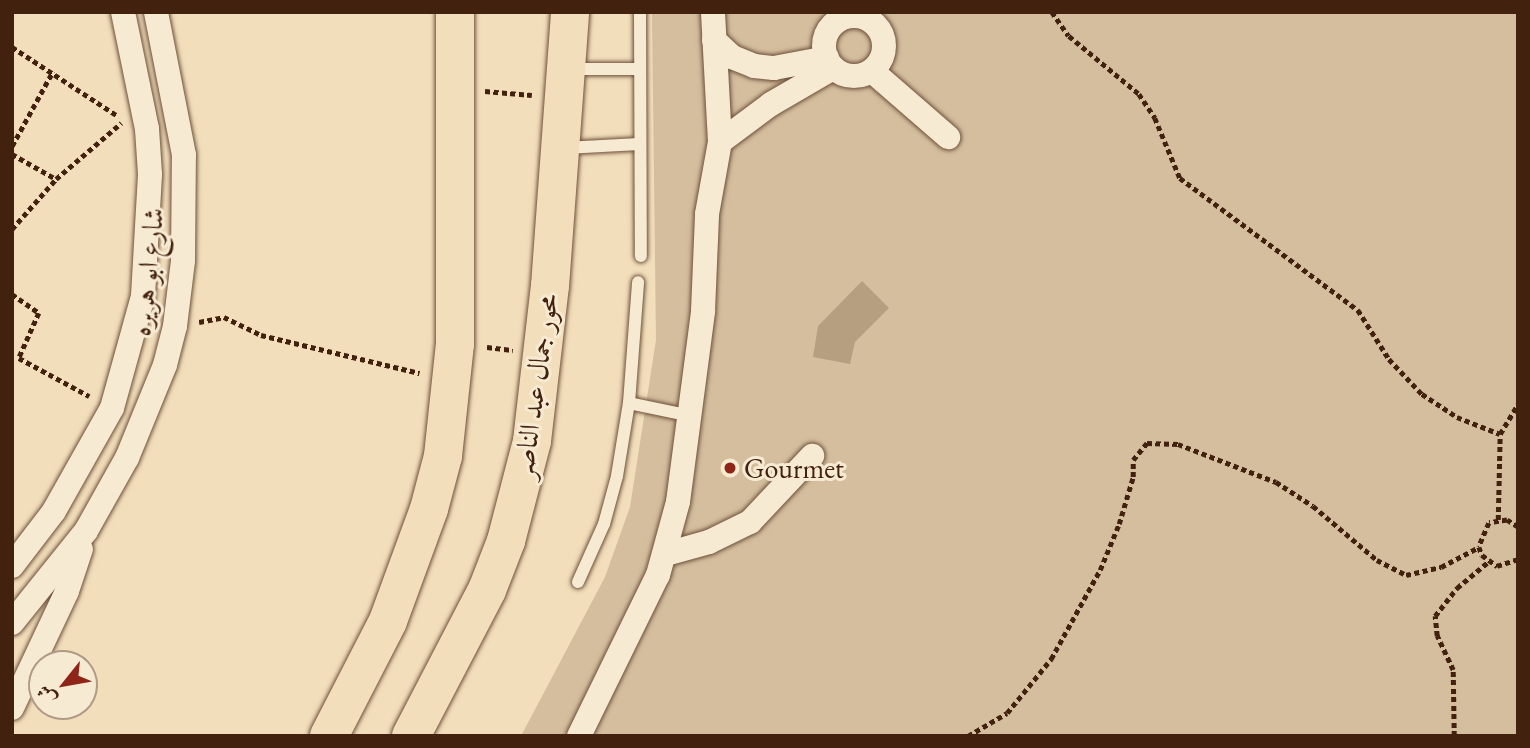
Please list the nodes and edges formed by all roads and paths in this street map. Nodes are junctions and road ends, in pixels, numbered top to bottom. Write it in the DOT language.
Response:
graph roads {
  1 [pos="123,12"];
  2 [pos="156,12"];
  3 [pos="455,12"];
  4 [pos="570,12"];
  5 [pos="640,12"];
  6 [pos="713,12"];
  7 [pos="1052,12"];
  8 [pos="824,20"];
  9 [pos="715,40"];
  10 [pos="12,47"];
  11 [pos="830,63"];
  12 [pos="639,69"];
  13 [pos="53,71"];
  14 [pos="872,71"];
  15 [pos="564,83"];
  16 [pos="457,89"];
  17 [pos="948,137"];
  18 [pos="720,142"];
  19 [pos="639,144"];
  20 [pos="12,146"];
  21 [pos="558,148"];
  22 [pos="12,154"];
  23 [pos="56,179"];
  24 [pos="12,229"];
  25 [pos="640,256"];
  26 [pos="638,282"];
  27 [pos="12,295"];
  28 [pos="175,326"];
  29 [pos="455,344"];
  30 [pos="544,354"];
  31 [pos="451,381"];
  32 [pos="629,403"];
  33 [pos="1518,404"];
  34 [pos="112,408"];
  35 [pos="691,416"];
  36 [pos="1500,434"];
  37 [pos="812,456"];
  38 [pos="1498,520"];
  39 [pos="1518,527"];
  40 [pos="86,531"];
  41 [pos="1479,547"];
  42 [pos="666,554"];
  43 [pos="1518,559"];
  44 [pos="1488,562"];
  45 [pos="12,566"];
  46 [pos="578,582"];
  47 [pos="12,623"];
  48 [pos="12,708"];
  49 [pos="329,736"];
  50 [pos="411,736"];
  51 [pos="579,736"];
  52 [pos="968,736"];
  53 [pos="1454,736"];
  1 -- 34 [label="street, شارع ابو هريره"];
  2 -- 28 [label="street, شارع ابو هريره"];
  3 -- 16 [label="main road"];
  4 -- 15 [label="main road, محور جمال عبد الناصر"];
  5 -- 12 [label="lane"];
  6 -- 9 [label="street"];
  7 -- 36 [label="path"];
  8 -- 11 [label="street"];
  8 -- 14 [label="street"];
  9 -- 11 [label="street"];
  9 -- 18 [label="street"];
  10 -- 13 [label="path"];
  11 -- 14 [label="street"];
  11 -- 18 [label="street"];
  12 -- 15 [label="lane"];
  12 -- 19 [label="lane"];
  13 -- 20 [label="path"];
  13 -- 23 [label="path"];
  14 -- 17 [label="street"];
  15 -- 16 [label="path"];
  15 -- 21 [label="main road, محور جمال عبد الناصر"];
  16 -- 29 [label="main road"];
  18 -- 35 [label="street"];
  19 -- 21 [label="lane"];
  19 -- 25 [label="lane"];
  21 -- 30 [label="main road, محور جمال عبد الناصر"];
  22 -- 23 [label="path"];
  23 -- 24 [label="path"];
  26 -- 32 [label="lane"];
  27 -- 34 [label="path"];
  28 -- 31 [label="path"];
  28 -- 40 [label="street, شارع ابو هريره"];
  29 -- 30 [label="path"];
  29 -- 31 [label="main road"];
  30 -- 50 [label="main road, محور جمال عبد الناصر"];
  31 -- 49 [label="main road"];
  32 -- 35 [label="lane"];
  32 -- 46 [label="lane"];
  33 -- 36 [label="path"];
  34 -- 45 [label="street, شارع ابو هريره"];
  35 -- 42 [label="street"];
  36 -- 38 [label="path"];
  37 -- 42 [label="street"];
  38 -- 39 [label="path"];
  38 -- 41 [label="path"];
  40 -- 47 [label="street, شارع ابو هريره"];
  40 -- 48 [label="street"];
  41 -- 44 [label="path"];
  41 -- 52 [label="path"];
  42 -- 51 [label="street"];
  43 -- 44 [label="path"];
  44 -- 53 [label="path"];
}
